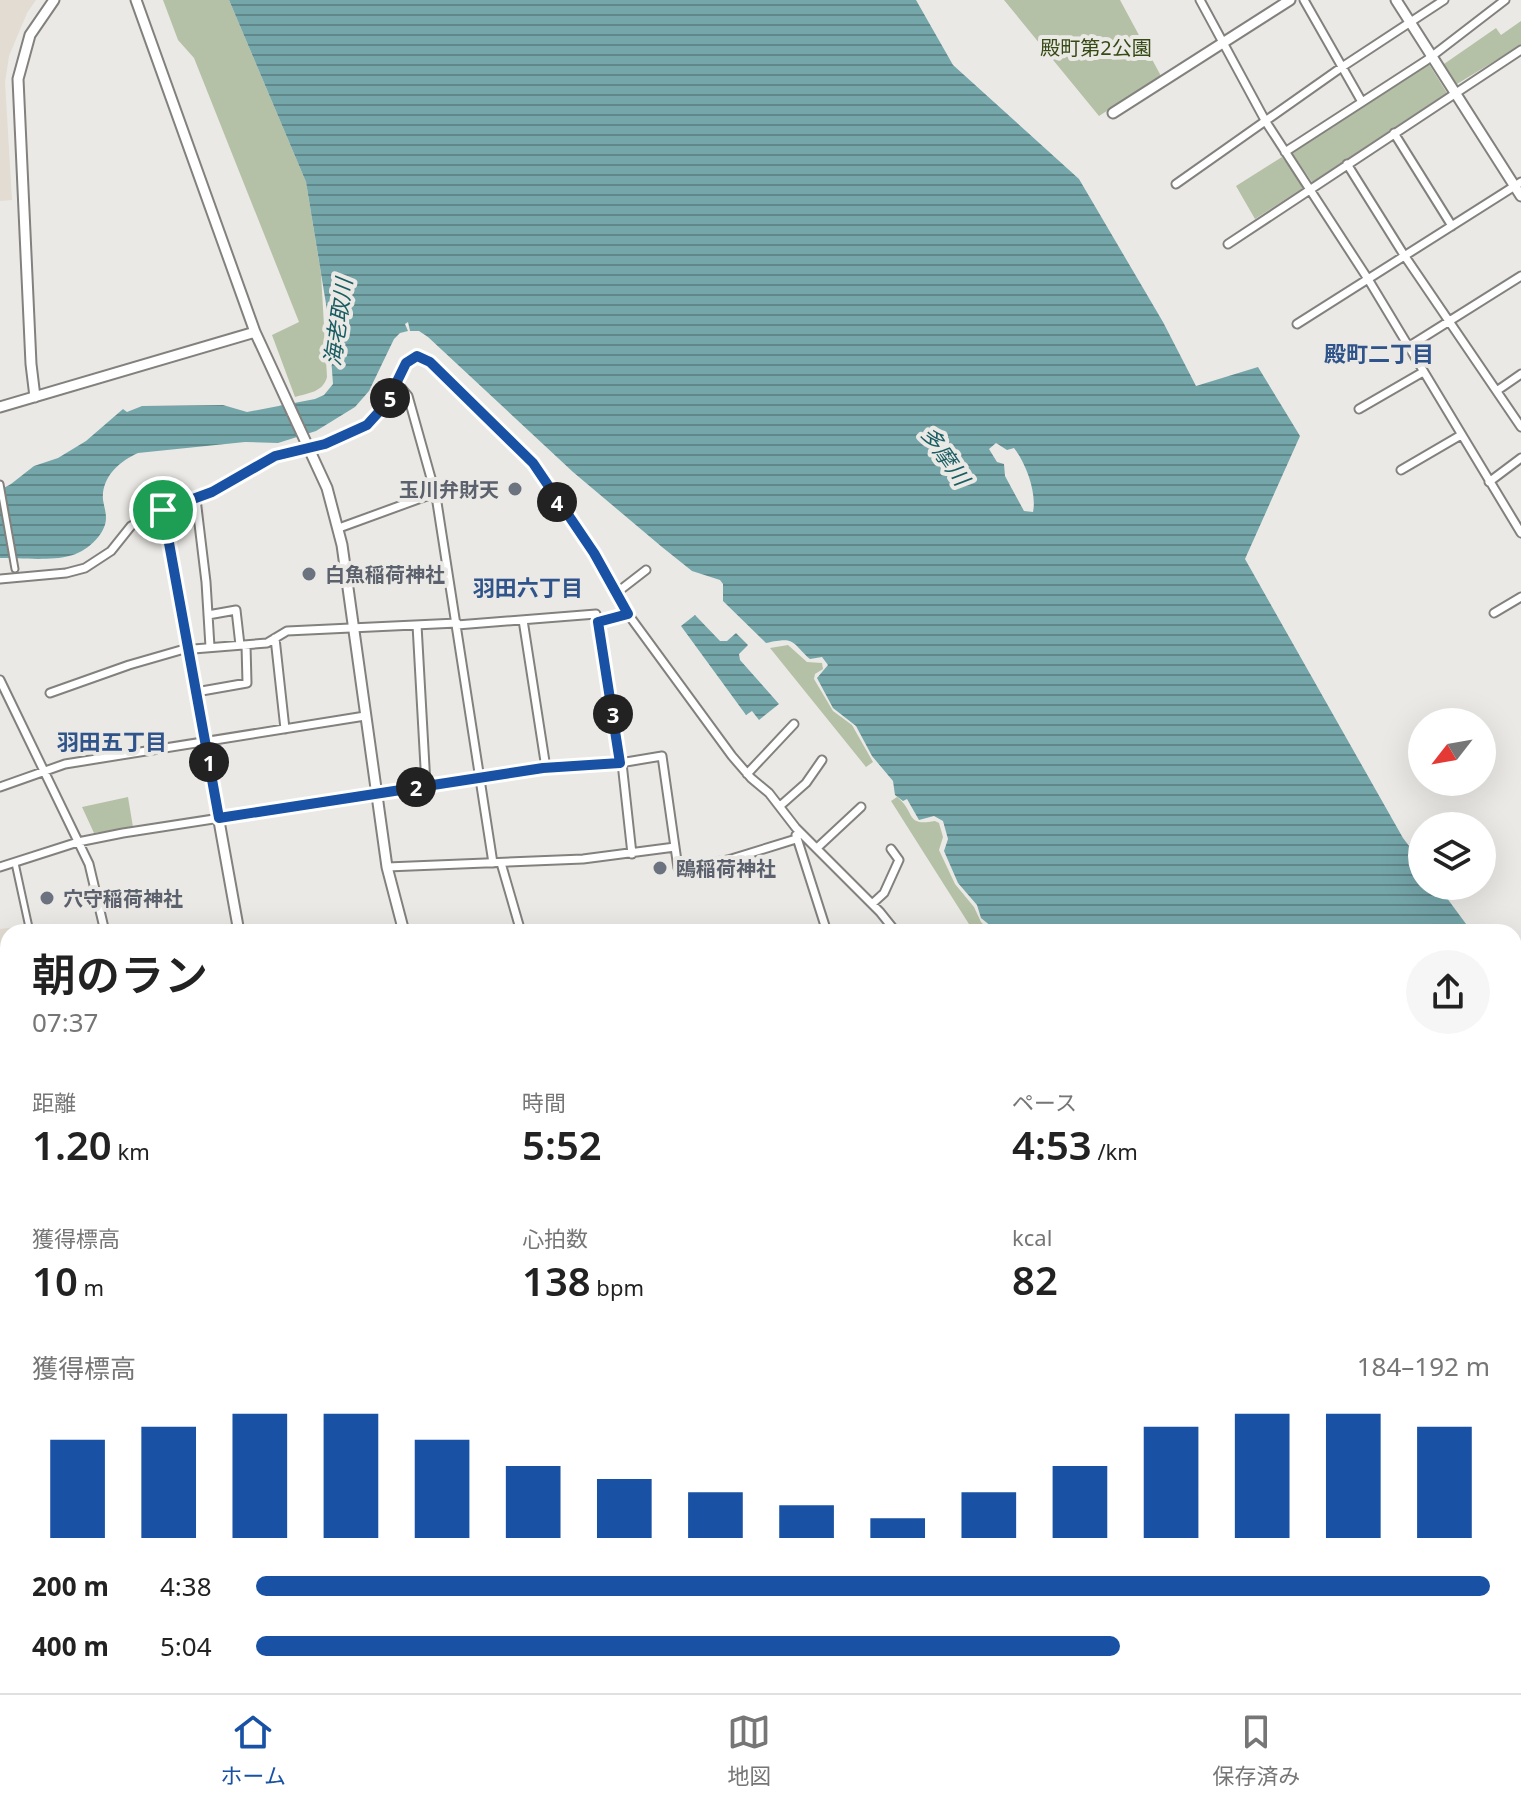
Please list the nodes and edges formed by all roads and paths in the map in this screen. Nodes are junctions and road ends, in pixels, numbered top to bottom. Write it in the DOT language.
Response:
graph roads {
  1 [pos="54,0"];
  2 [pos="136,0"];
  3 [pos="1200,0"];
  4 [pos="1290,0"];
  5 [pos="1304,0"];
  6 [pos="1396,0"];
  7 [pos="1444,0"];
  8 [pos="1500,2"];
  9 [pos="1410,22"];
  10 [pos="1222,42"];
  11 [pos="1521,50"];
  12 [pos="1431,56"];
  13 [pos="1342,67"];
  14 [pos="1454,93"];
  15 [pos="1362,102"];
  16 [pos="1113,113"];
  17 [pos="1266,122"];
  18 [pos="1394,133"];
  19 [pos="1285,152"];
  20 [pos="1347,164"];
  21 [pos="1176,184"];
  22 [pos="1518,184"];
  23 [pos="1309,189"];
  24 [pos="1521,196"];
  25 [pos="1452,226"];
  26 [pos="1228,244"];
  27 [pos="1404,255"];
  28 [pos="1521,276"];
  29 [pos="1368,279"];
  30 [pos="1450,321"];
  31 [pos="1297,324"];
  32 [pos="255,332"];
  33 [pos="1408,347"];
  34 [pos="1423,372"];
  35 [pos="1521,374"];
  36 [pos="398,384"];
  37 [pos="1498,390"];
  38 [pos="35,397"];
  39 [pos="0,407"];
  40 [pos="1359,409"];
  41 [pos="1521,427"];
  42 [pos="1461,435"];
  43 [pos="306,447"];
  44 [pos="1521,458"];
  45 [pos="1401,470"];
  46 [pos="1489,482"];
  47 [pos="0,484"];
  48 [pos="435,493"];
  49 [pos="196,499"];
  50 [pos="163,510"];
  51 [pos="339,528"];
  52 [pos="1521,533"];
  53 [pos="15,569"];
  54 [pos="646,570"];
  55 [pos="0,579"];
  56 [pos="615,594"];
  57 [pos="1521,597"];
  58 [pos="1494,613"];
  59 [pos="628,614"];
  60 [pos="208,615"];
  61 [pos="523,620"];
  62 [pos="598,622"];
  63 [pos="457,624"];
  64 [pos="417,625"];
  65 [pos="354,629"];
  66 [pos="275,638"];
  67 [pos="243,645"];
  68 [pos="210,647"];
  69 [pos="189,649"];
  70 [pos="0,680"];
  71 [pos="196,692"];
  72 [pos="50,693"];
  73 [pos="10,700"];
  74 [pos="0,705"];
  75 [pos="365,716"];
  76 [pos="794,724"];
  77 [pos="285,729"];
  78 [pos="205,742"];
  79 [pos="822,760"];
  80 [pos="621,763"];
  81 [pos="546,768"];
  82 [pos="45,772"];
  83 [pos="747,774"];
  84 [pos="480,777"];
  85 [pos="426,785"];
  86 [pos="0,787"];
  87 [pos="375,793"];
  88 [pos="780,806"];
  89 [pos="861,807"];
  90 [pos="219,818"];
  91 [pos="796,828"];
  92 [pos="796,839"];
  93 [pos="78,842"];
  94 [pos="675,847"];
  95 [pos="817,848"];
  96 [pos="891,849"];
  97 [pos="632,854"];
  98 [pos="14,862"];
  99 [pos="497,863"];
  100 [pos="0,867"];
  101 [pos="387,867"];
  102 [pos="872,904"];
  103 [pos="28,924"];
  104 [pos="103,924"];
  105 [pos="238,924"];
  106 [pos="402,924"];
  107 [pos="518,924"];
  108 [pos="824,924"];
  109 [pos="889,924"];
  1 -- 38 [label="street"];
  2 -- 32 [label="street"];
  3 -- 10 [label="street"];
  4 -- 10 [label="street"];
  5 -- 13 [label="street"];
  6 -- 9 [label="street"];
  7 -- 9 [label="street"];
  8 -- 12 [label="street"];
  9 -- 12 [label="street"];
  9 -- 13 [label="street"];
  10 -- 16 [label="street"];
  10 -- 17 [label="street"];
  11 -- 14 [label="street"];
  12 -- 14 [label="street"];
  12 -- 15 [label="street"];
  13 -- 15 [label="street"];
  13 -- 17 [label="street"];
  14 -- 18 [label="street"];
  14 -- 22 [label="street"];
  15 -- 19 [label="street"];
  17 -- 19 [label="street"];
  17 -- 21 [label="street"];
  18 -- 20 [label="street"];
  18 -- 25 [label="street"];
  19 -- 23 [label="street"];
  20 -- 23 [label="street"];
  20 -- 27 [label="street"];
  22 -- 24 [label="street"];
  22 -- 25 [label="street"];
  23 -- 26 [label="street"];
  23 -- 29 [label="street"];
  25 -- 27 [label="street"];
  27 -- 29 [label="street"];
  27 -- 30 [label="street"];
  28 -- 30 [label="street"];
  29 -- 31 [label="street"];
  29 -- 33 [label="street"];
  30 -- 33 [label="street"];
  30 -- 37 [label="street"];
  32 -- 38 [label="street"];
  32 -- 43 [label="street"];
  33 -- 34 [label="street"];
  34 -- 40 [label="street"];
  34 -- 42 [label="street"];
  35 -- 37 [label="street"];
  36 -- 43 [label="street"];
  36 -- 48 [label="street"];
  36 -- 56 [label="street"];
  37 -- 41 [label="street"];
  38 -- 39 [label="street"];
  42 -- 45 [label="street"];
  42 -- 46 [label="street"];
  43 -- 49 [label="street"];
  43 -- 51 [label="street"];
  44 -- 46 [label="street"];
  46 -- 52 [label="street"];
  47 -- 53 [label="street"];
  48 -- 51 [label="street"];
  48 -- 63 [label="street"];
  49 -- 50 [label="street"];
  49 -- 60 [label="street"];
  50 -- 55 [label="street"];
  50 -- 69 [label="street"];
  51 -- 65 [label="street"];
  54 -- 56 [label="street"];
  56 -- 59 [label="street"];
  57 -- 58 [label="street"];
  59 -- 62 [label="street"];
  59 -- 83 [label="street"];
  60 -- 67 [label="street"];
  60 -- 68 [label="street"];
  61 -- 62 [label="street"];
  61 -- 63 [label="street"];
  61 -- 81 [label="street"];
  62 -- 80 [label="street"];
  63 -- 64 [label="street"];
  63 -- 84 [label="street"];
  64 -- 65 [label="street"];
  64 -- 85 [label="street"];
  65 -- 66 [label="street"];
  65 -- 75 [label="street"];
  66 -- 67 [label="street"];
  66 -- 77 [label="street"];
  67 -- 68 [label="street"];
  67 -- 71 [label="street"];
  68 -- 69 [label="street"];
  69 -- 71 [label="street"];
  69 -- 72 [label="street"];
  70 -- 73 [label="street"];
  71 -- 78 [label="street"];
  73 -- 74 [label="street"];
  73 -- 82 [label="street"];
  75 -- 77 [label="street"];
  75 -- 87 [label="street"];
  76 -- 83 [label="street"];
  77 -- 78 [label="street"];
  78 -- 82 [label="street"];
  78 -- 90 [label="street"];
  79 -- 88 [label="street"];
  80 -- 81 [label="street"];
  80 -- 94 [label="street"];
  80 -- 97 [label="street"];
  81 -- 84 [label="street"];
  82 -- 86 [label="street"];
  82 -- 93 [label="street"];
  83 -- 88 [label="street"];
  84 -- 85 [label="street"];
  84 -- 99 [label="street"];
  85 -- 87 [label="street"];
  87 -- 90 [label="street"];
  87 -- 101 [label="street"];
  88 -- 91 [label="street"];
  89 -- 95 [label="street"];
  90 -- 93 [label="street"];
  90 -- 105 [label="street"];
  91 -- 92 [label="street"];
  91 -- 95 [label="street"];
  92 -- 94 [label="street"];
  92 -- 108 [label="street"];
  93 -- 98 [label="street"];
  93 -- 104 [label="street"];
  94 -- 97 [label="street"];
  95 -- 102 [label="street"];
  96 -- 102 [label="street"];
  97 -- 99 [label="street"];
  98 -- 100 [label="street"];
  98 -- 103 [label="street"];
  99 -- 101 [label="street"];
  99 -- 107 [label="street"];
  101 -- 106 [label="street"];
  102 -- 109 [label="street"];
}
